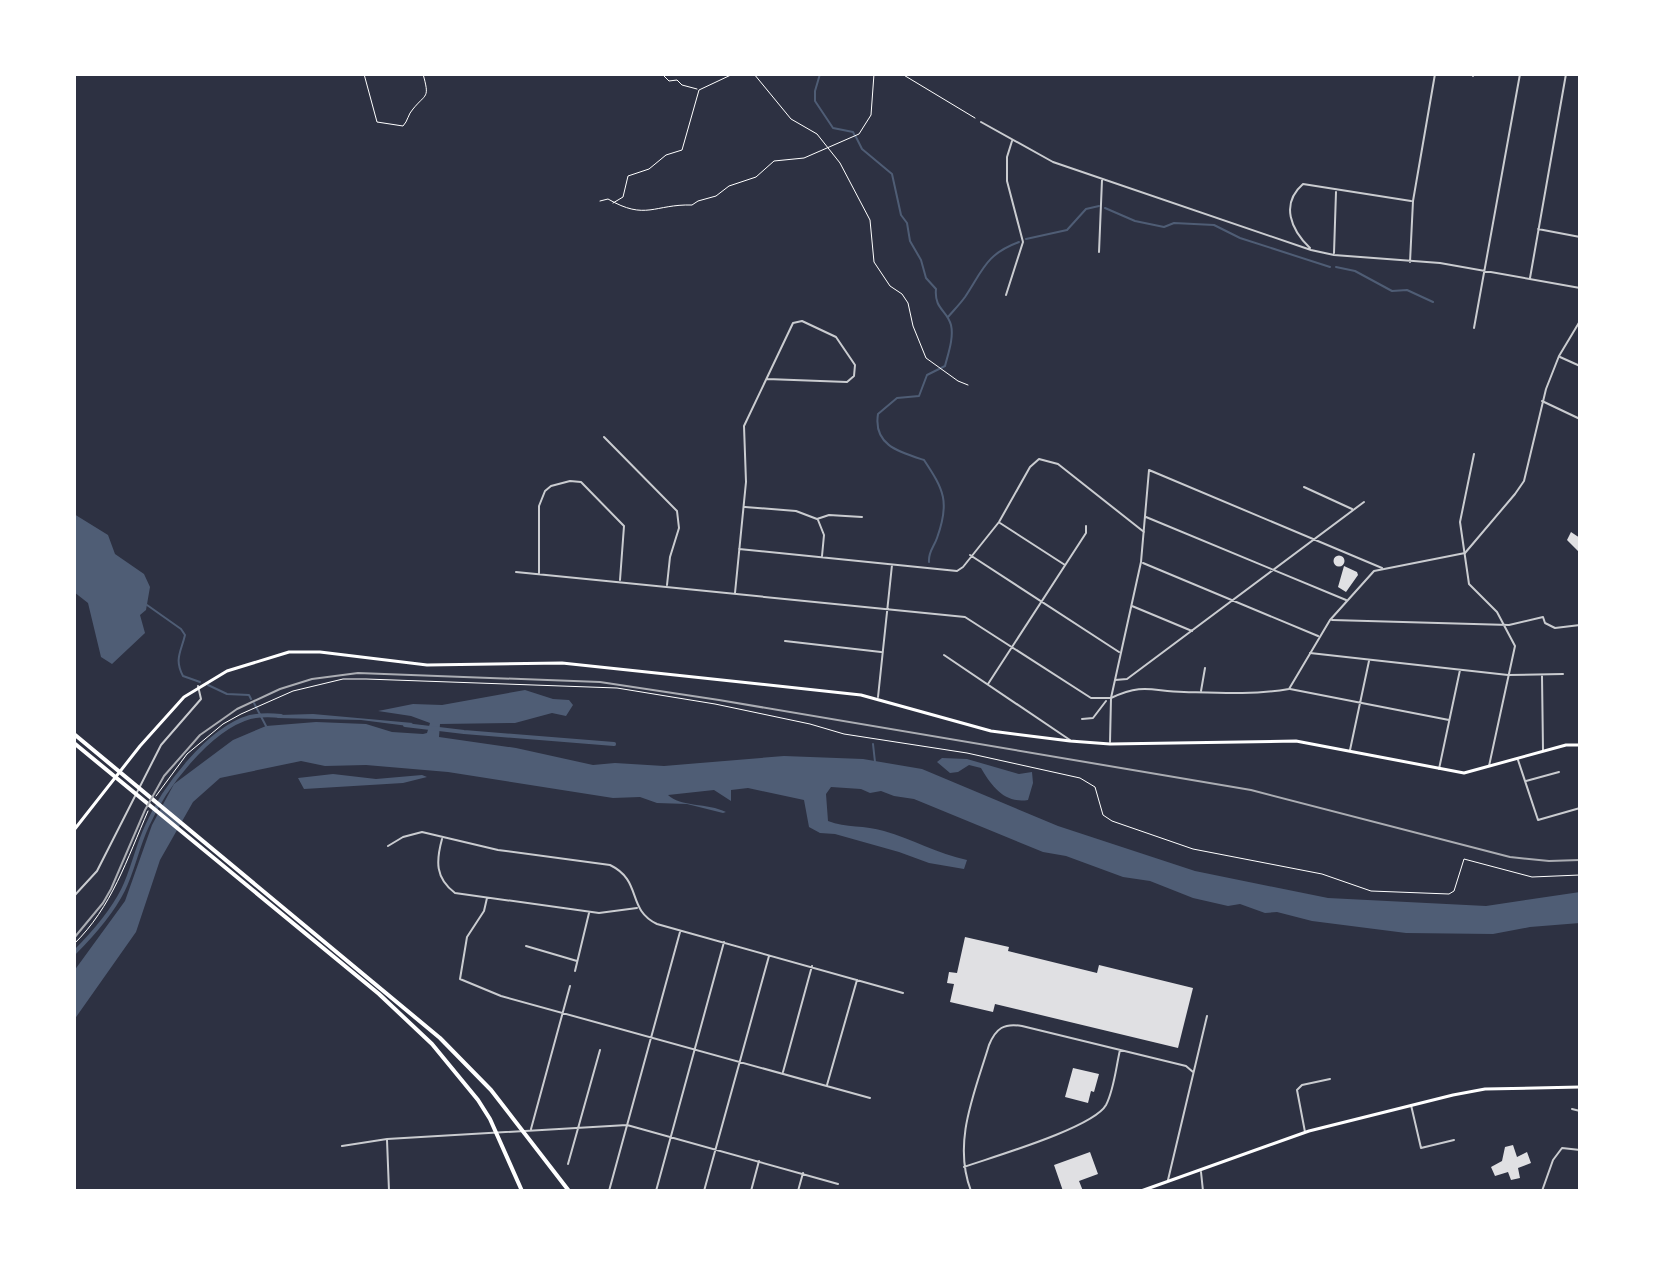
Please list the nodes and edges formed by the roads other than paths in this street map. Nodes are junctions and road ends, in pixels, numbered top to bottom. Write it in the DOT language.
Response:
graph roads {
  1 [pos="1435,74"];
  2 [pos="1520,74"];
  3 [pos="1566,74"];
  4 [pos="981,122"];
  5 [pos="1012,140"];
  6 [pos="1102,179"];
  7 [pos="1336,191"];
  8 [pos="1413,201"];
  9 [pos="1538,229"];
  10 [pos="1580,237"];
  11 [pos="1311,250"];
  12 [pos="1099,252"];
  13 [pos="1334,255"];
  14 [pos="1410,262"];
  15 [pos="1485,271"];
  16 [pos="1529,278"];
  17 [pos="1580,288"];
  18 [pos="1006,295"];
  19 [pos="1580,321"];
  20 [pos="1474,328"];
  21 [pos="1559,356"];
  22 [pos="1580,366"];
  23 [pos="767,379"];
  24 [pos="1542,401"];
  25 [pos="1580,419"];
  26 [pos="604,437"];
  27 [pos="1474,454"];
  28 [pos="1304,487"];
  29 [pos="1364,502"];
  30 [pos="744,506"];
  31 [pos="1353,510"];
  32 [pos="862,517"];
  33 [pos="1146,517"];
  34 [pos="817,519"];
  35 [pos="999,522"];
  36 [pos="1086,526"];
  37 [pos="1144,533"];
  38 [pos="1314,540"];
  39 [pos="739,549"];
  40 [pos="1465,553"];
  41 [pos="970,555"];
  42 [pos="822,558"];
  43 [pos="1141,562"];
  44 [pos="892,565"];
  45 [pos="1066,565"];
  46 [pos="1382,568"];
  47 [pos="1274,570"];
  48 [pos="516,572"];
  49 [pos="539,573"];
  50 [pos="620,581"];
  51 [pos="667,586"];
  52 [pos="735,594"];
  53 [pos="1233,600"];
  54 [pos="1347,600"];
  55 [pos="1041,602"];
  56 [pos="1131,605"];
  57 [pos="887,609"];
  58 [pos="1330,620"];
  59 [pos="1503,623"];
  60 [pos="1580,625"];
  61 [pos="1192,631"];
  62 [pos="1319,636"];
  63 [pos="785,641"];
  64 [pos="1012,647"];
  65 [pos="883,652"];
  66 [pos="1120,653"];
  67 [pos="1310,653"];
  68 [pos="944,655"];
  69 [pos="1369,660"];
  70 [pos="1205,668"];
  71 [pos="1460,668"];
  72 [pos="1563,674"];
  73 [pos="1508,675"];
  74 [pos="1542,675"];
  75 [pos="1113,680"];
  76 [pos="988,684"];
  77 [pos="198,686"];
  78 [pos="1289,689"];
  79 [pos="1200,692"];
  80 [pos="878,698"];
  81 [pos="1109,699"];
  82 [pos="1360,703"];
  83 [pos="1082,719"];
  84 [pos="1449,720"];
  85 [pos="74,734"];
  86 [pos="1070,741"];
  87 [pos="74,743"];
  88 [pos="1110,744"];
  89 [pos="1580,745"];
  90 [pos="1350,750"];
  91 [pos="1543,751"];
  92 [pos="1518,758"];
  93 [pos="104,763"];
  94 [pos="1489,767"];
  95 [pos="1439,769"];
  96 [pos="1559,772"];
  97 [pos="1525,781"];
  98 [pos="1580,808"];
  99 [pos="74,830"];
  100 [pos="443,838"];
  101 [pos="388,846"];
  102 [pos="258,891"];
  103 [pos="74,896"];
  104 [pos="487,898"];
  105 [pos="638,907"];
  106 [pos="589,912"];
  107 [pos="681,931"];
  108 [pos="724,942"];
  109 [pos="526,946"];
  110 [pos="769,955"];
  111 [pos="578,961"];
  112 [pos="812,966"];
  113 [pos="575,971"];
  114 [pos="857,980"];
  115 [pos="570,986"];
  116 [pos="903,993"];
  117 [pos="563,1013"];
  118 [pos="1207,1016"];
  119 [pos="651,1036"];
  120 [pos="695,1049"];
  121 [pos="1120,1049"];
  122 [pos="600,1050"];
  123 [pos="739,1061"];
  124 [pos="1193,1072"];
  125 [pos="783,1073"];
  126 [pos="1330,1079"];
  127 [pos="827,1086"];
  128 [pos="1580,1087"];
  129 [pos="870,1098"];
  130 [pos="1411,1105"];
  131 [pos="1572,1109"];
  132 [pos="1580,1111"];
  133 [pos="627,1125"];
  134 [pos="579,1127"];
  135 [pos="531,1130"];
  136 [pos="1305,1133"];
  137 [pos="671,1137"];
  138 [pos="387,1139"];
  139 [pos="1454,1140"];
  140 [pos="342,1146"];
  141 [pos="715,1149"];
  142 [pos="1580,1150"];
  143 [pos="759,1161"];
  144 [pos="568,1164"];
  145 [pos="963,1167"];
  146 [pos="1201,1170"];
  147 [pos="803,1173"];
  148 [pos="1168,1181"];
  149 [pos="838,1184"];
  150 [pos="389,1191"];
  151 [pos="522,1191"];
  152 [pos="569,1191"];
  153 [pos="609,1191"];
  154 [pos="656,1191"];
  155 [pos="704,1191"];
  156 [pos="751,1191"];
  157 [pos="798,1191"];
  158 [pos="971,1191"];
  159 [pos="1141,1191"];
  160 [pos="1203,1191"];
  161 [pos="1542,1191"];
  1 -- 8 [label="street"];
  2 -- 15 [label="street"];
  3 -- 9 [label="street"];
  4 -- 5 [label="street"];
  5 -- 6 [label="street"];
  5 -- 18 [label="street"];
  6 -- 11 [label="street"];
  6 -- 12 [label="street"];
  7 -- 8 [label="street"];
  7 -- 11 [label="street"];
  7 -- 13 [label="street"];
  8 -- 14 [label="street"];
  9 -- 10 [label="street"];
  9 -- 16 [label="street"];
  11 -- 13 [label="street"];
  13 -- 14 [label="street"];
  14 -- 15 [label="street"];
  15 -- 16 [label="street"];
  15 -- 20 [label="street"];
  16 -- 17 [label="street"];
  19 -- 21 [label="street"];
  21 -- 22 [label="street"];
  21 -- 24 [label="street"];
  23 -- 23 [label="street"];
  23 -- 30 [label="street"];
  24 -- 25 [label="street"];
  24 -- 40 [label="street"];
  26 -- 51 [label="street"];
  27 -- 40 [label="street"];
  28 -- 31 [label="street"];
  29 -- 31 [label="street"];
  30 -- 34 [label="street"];
  30 -- 39 [label="street"];
  31 -- 38 [label="street"];
  32 -- 34 [label="street"];
  33 -- 37 [label="street"];
  33 -- 38 [label="street"];
  33 -- 47 [label="street"];
  34 -- 42 [label="street"];
  35 -- 37 [label="street"];
  35 -- 41 [label="street"];
  35 -- 45 [label="street"];
  36 -- 45 [label="street"];
  37 -- 43 [label="street"];
  38 -- 46 [label="street"];
  38 -- 47 [label="street"];
  39 -- 42 [label="street"];
  39 -- 52 [label="street"];
  40 -- 46 [label="street"];
  40 -- 59 [label="street"];
  41 -- 44 [label="street"];
  41 -- 55 [label="street"];
  42 -- 44 [label="street"];
  43 -- 53 [label="street"];
  43 -- 56 [label="street"];
  44 -- 57 [label="street"];
  45 -- 55 [label="street"];
  46 -- 54 [label="street"];
  47 -- 53 [label="street"];
  47 -- 54 [label="street"];
  48 -- 49 [label="street"];
  49 -- 50 [label="street"];
  49 -- 50 [label="street"];
  50 -- 51 [label="street"];
  51 -- 52 [label="street"];
  52 -- 57 [label="street"];
  53 -- 61 [label="street"];
  53 -- 62 [label="street"];
  54 -- 58 [label="street"];
  55 -- 64 [label="street"];
  55 -- 66 [label="street"];
  56 -- 61 [label="street"];
  56 -- 66 [label="street"];
  57 -- 64 [label="street"];
  57 -- 65 [label="street"];
  58 -- 59 [label="street"];
  58 -- 62 [label="street"];
  59 -- 60 [label="street"];
  59 -- 73 [label="street"];
  61 -- 75 [label="street"];
  62 -- 67 [label="street"];
  63 -- 65 [label="street"];
  64 -- 76 [label="street"];
  64 -- 81 [label="street"];
  65 -- 80 [label="street"];
  66 -- 75 [label="street"];
  67 -- 69 [label="street"];
  67 -- 78 [label="street"];
  68 -- 76 [label="street"];
  69 -- 71 [label="street"];
  69 -- 82 [label="street"];
  70 -- 79 [label="street"];
  71 -- 73 [label="street"];
  71 -- 84 [label="street"];
  72 -- 74 [label="street"];
  73 -- 74 [label="street"];
  73 -- 94 [label="street"];
  74 -- 91 [label="street"];
  75 -- 81 [label="street"];
  76 -- 86 [label="street"];
  77 -- 80 [label="main road"];
  77 -- 99 [label="main road"];
  77 -- 103 [label="street"];
  78 -- 79 [label="street"];
  78 -- 82 [label="street"];
  79 -- 81 [label="street"];
  80 -- 86 [label="main road"];
  81 -- 83 [label="street"];
  81 -- 88 [label="street"];
  82 -- 84 [label="street"];
  82 -- 90 [label="street"];
  84 -- 95 [label="street"];
  85 -- 93 [label="highway"];
  86 -- 88 [label="main road"];
  87 -- 93 [label="highway"];
  88 -- 90 [label="main road"];
  89 -- 91 [label="main road"];
  90 -- 95 [label="main road"];
  91 -- 92 [label="main road"];
  92 -- 94 [label="main road"];
  92 -- 97 [label="street"];
  93 -- 102 [label="highway"];
  94 -- 95 [label="main road"];
  96 -- 97 [label="street"];
  97 -- 98 [label="street"];
  100 -- 101 [label="street"];
  100 -- 104 [label="street"];
  100 -- 105 [label="street"];
  102 -- 151 [label="highway"];
  102 -- 152 [label="highway"];
  104 -- 106 [label="street"];
  104 -- 117 [label="street"];
  105 -- 106 [label="street"];
  105 -- 107 [label="street"];
  106 -- 111 [label="street"];
  107 -- 108 [label="street"];
  107 -- 119 [label="street"];
  108 -- 110 [label="street"];
  108 -- 120 [label="street"];
  109 -- 111 [label="street"];
  110 -- 112 [label="street"];
  110 -- 123 [label="street"];
  111 -- 113 [label="street"];
  112 -- 114 [label="street"];
  112 -- 125 [label="street"];
  114 -- 116 [label="street"];
  114 -- 127 [label="street"];
  115 -- 117 [label="street"];
  117 -- 119 [label="street"];
  117 -- 135 [label="street"];
  118 -- 124 [label="street"];
  119 -- 120 [label="street"];
  119 -- 133 [label="street"];
  120 -- 123 [label="street"];
  120 -- 137 [label="street"];
  121 -- 124 [label="street"];
  121 -- 145 [label="street"];
  121 -- 145 [label="street"];
  122 -- 134 [label="street"];
  123 -- 125 [label="street"];
  123 -- 141 [label="street"];
  124 -- 148 [label="street"];
  125 -- 127 [label="street"];
  126 -- 136 [label="street"];
  127 -- 129 [label="street"];
  128 -- 130 [label="main road"];
  130 -- 136 [label="main road"];
  130 -- 139 [label="street"];
  131 -- 132 [label="street"];
  133 -- 134 [label="street"];
  133 -- 137 [label="street"];
  133 -- 153 [label="street"];
  134 -- 135 [label="street"];
  134 -- 144 [label="street"];
  135 -- 138 [label="street"];
  136 -- 146 [label="main road"];
  137 -- 141 [label="street"];
  137 -- 154 [label="street"];
  138 -- 140 [label="street"];
  138 -- 150 [label="street"];
  141 -- 143 [label="street"];
  141 -- 155 [label="street"];
  142 -- 161 [label="street"];
  143 -- 147 [label="street"];
  143 -- 156 [label="street"];
  145 -- 158 [label="street"];
  146 -- 148 [label="main road"];
  146 -- 160 [label="street"];
  147 -- 149 [label="street"];
  147 -- 157 [label="street"];
  148 -- 159 [label="main road"];
}
